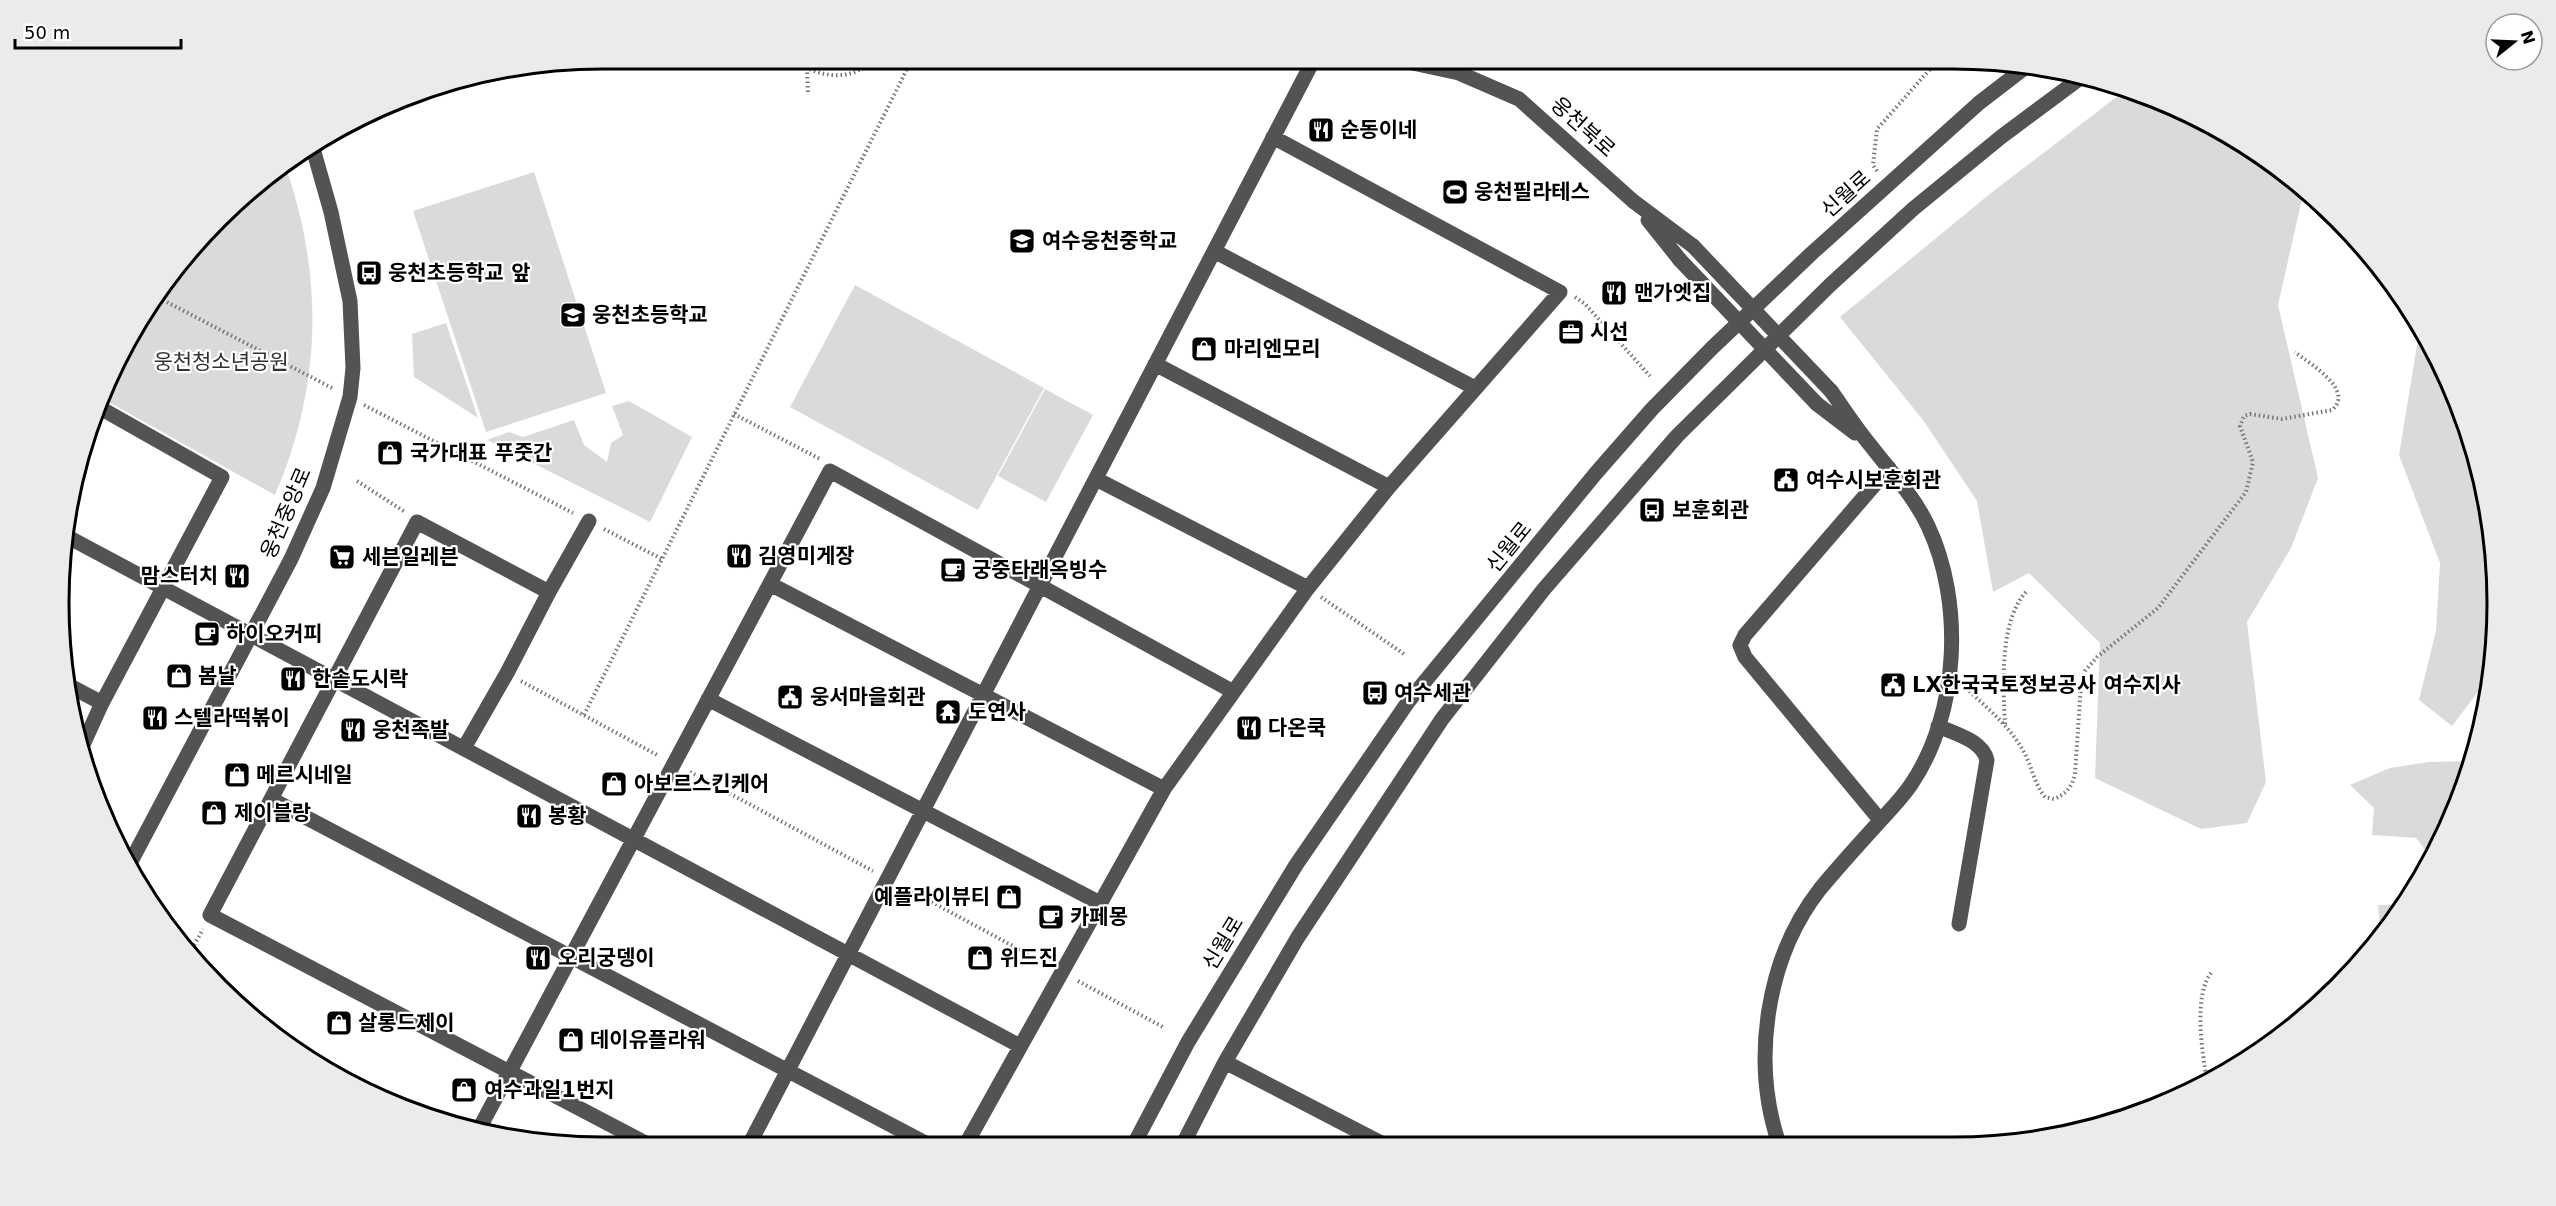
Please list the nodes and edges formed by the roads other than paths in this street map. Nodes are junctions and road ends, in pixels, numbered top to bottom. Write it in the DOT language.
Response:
graph roads {
  1 [pos="1308,69"];
  2 [pos="1442,69"];
  3 [pos="2017,73"];
  4 [pos="2074,83"];
  5 [pos="1273,137"];
  6 [pos="315,154"];
  7 [pos="1633,201"];
  8 [pos="1214,251"];
  9 [pos="1155,364"];
  10 [pos="1474,388"];
  11 [pos="105,411"];
  12 [pos="1870,445"];
  13 [pos="1890,468"];
  14 [pos="1096,479"];
  15 [pos="1389,487"];
  16 [pos="589,521"];
  17 [pos="73,540"];
  18 [pos="770,584"];
  19 [pos="1040,586"];
  20 [pos="164,588"];
  21 [pos="1308,588"];
  22 [pos="549,592"];
  23 [pos="250,633"];
  24 [pos="334,678"];
  25 [pos="76,690"];
  26 [pos="1232,691"];
  27 [pos="983,695"];
  28 [pos="708,699"];
  29 [pos="102,703"];
  30 [pos="1938,726"];
  31 [pos="86,738"];
  32 [pos="464,748"];
  33 [pos="1164,789"];
  34 [pos="271,799"];
  35 [pos="922,811"];
  36 [pos="1880,820"];
  37 [pos="634,839"];
  38 [pos="134,856"];
  39 [pos="1100,903"];
  40 [pos="1959,924"];
  41 [pos="848,954"];
  42 [pos="571,957"];
  43 [pos="1020,1046"];
  44 [pos="1225,1062"];
  45 [pos="788,1071"];
  46 [pos="510,1072"];
  47 [pos="482,1123"];
  48 [pos="634,1137"];
  49 [pos="753,1137"];
  50 [pos="914,1137"];
  51 [pos="970,1137"];
  52 [pos="1138,1137"];
  53 [pos="1187,1137"];
  54 [pos="1370,1137"];
  55 [pos="1777,1137"];
  1 -- 5 [label="street"];
  2 -- 7 [label="street, 웅천북로"];
  3 -- 52 [label="street, 신월로"];
  4 -- 44 [label="street"];
  5 -- 8 [label="street"];
  5 -- 10 [label="street"];
  6 -- 23 [label="street, 웅천중앙로"];
  7 -- 12 [label="street, bridge"];
  7 -- 12 [label="street, 웅천북로, bridge"];
  8 -- 9 [label="street"];
  8 -- 10 [label="street"];
  9 -- 14 [label="street"];
  9 -- 15 [label="street"];
  10 -- 15 [label="street"];
  11 -- 20 [label="street"];
  12 -- 13 [label="street"];
  13 -- 30 [label="street"];
  13 -- 36 [label="street"];
  14 -- 19 [label="street"];
  14 -- 21 [label="street"];
  15 -- 21 [label="street"];
  16 -- 22 [label="street"];
  17 -- 20 [label="street"];
  18 -- 19 [label="street"];
  18 -- 27 [label="street"];
  18 -- 28 [label="street"];
  19 -- 26 [label="street"];
  19 -- 27 [label="street"];
  20 -- 23 [label="street"];
  20 -- 29 [label="street"];
  21 -- 26 [label="street"];
  22 -- 24 [label="street"];
  22 -- 32 [label="street"];
  23 -- 24 [label="street"];
  23 -- 38 [label="street, 웅천중앙로"];
  24 -- 32 [label="street"];
  24 -- 34 [label="street"];
  25 -- 29 [label="street"];
  26 -- 33 [label="street"];
  27 -- 33 [label="street"];
  27 -- 35 [label="street"];
  28 -- 35 [label="street"];
  28 -- 37 [label="street"];
  29 -- 31 [label="street"];
  30 -- 36 [label="street"];
  30 -- 40 [label="street"];
  32 -- 37 [label="street"];
  33 -- 39 [label="street"];
  34 -- 42 [label="street"];
  34 -- 46 [label="street"];
  35 -- 39 [label="street"];
  35 -- 41 [label="street"];
  36 -- 55 [label="street"];
  37 -- 41 [label="street"];
  37 -- 42 [label="street"];
  39 -- 43 [label="street"];
  41 -- 43 [label="street"];
  41 -- 45 [label="street"];
  42 -- 45 [label="street"];
  42 -- 46 [label="street"];
  43 -- 51 [label="street"];
  44 -- 53 [label="street"];
  44 -- 54 [label="street"];
  45 -- 49 [label="street"];
  45 -- 50 [label="street"];
  46 -- 47 [label="street"];
  46 -- 48 [label="street"];
}
